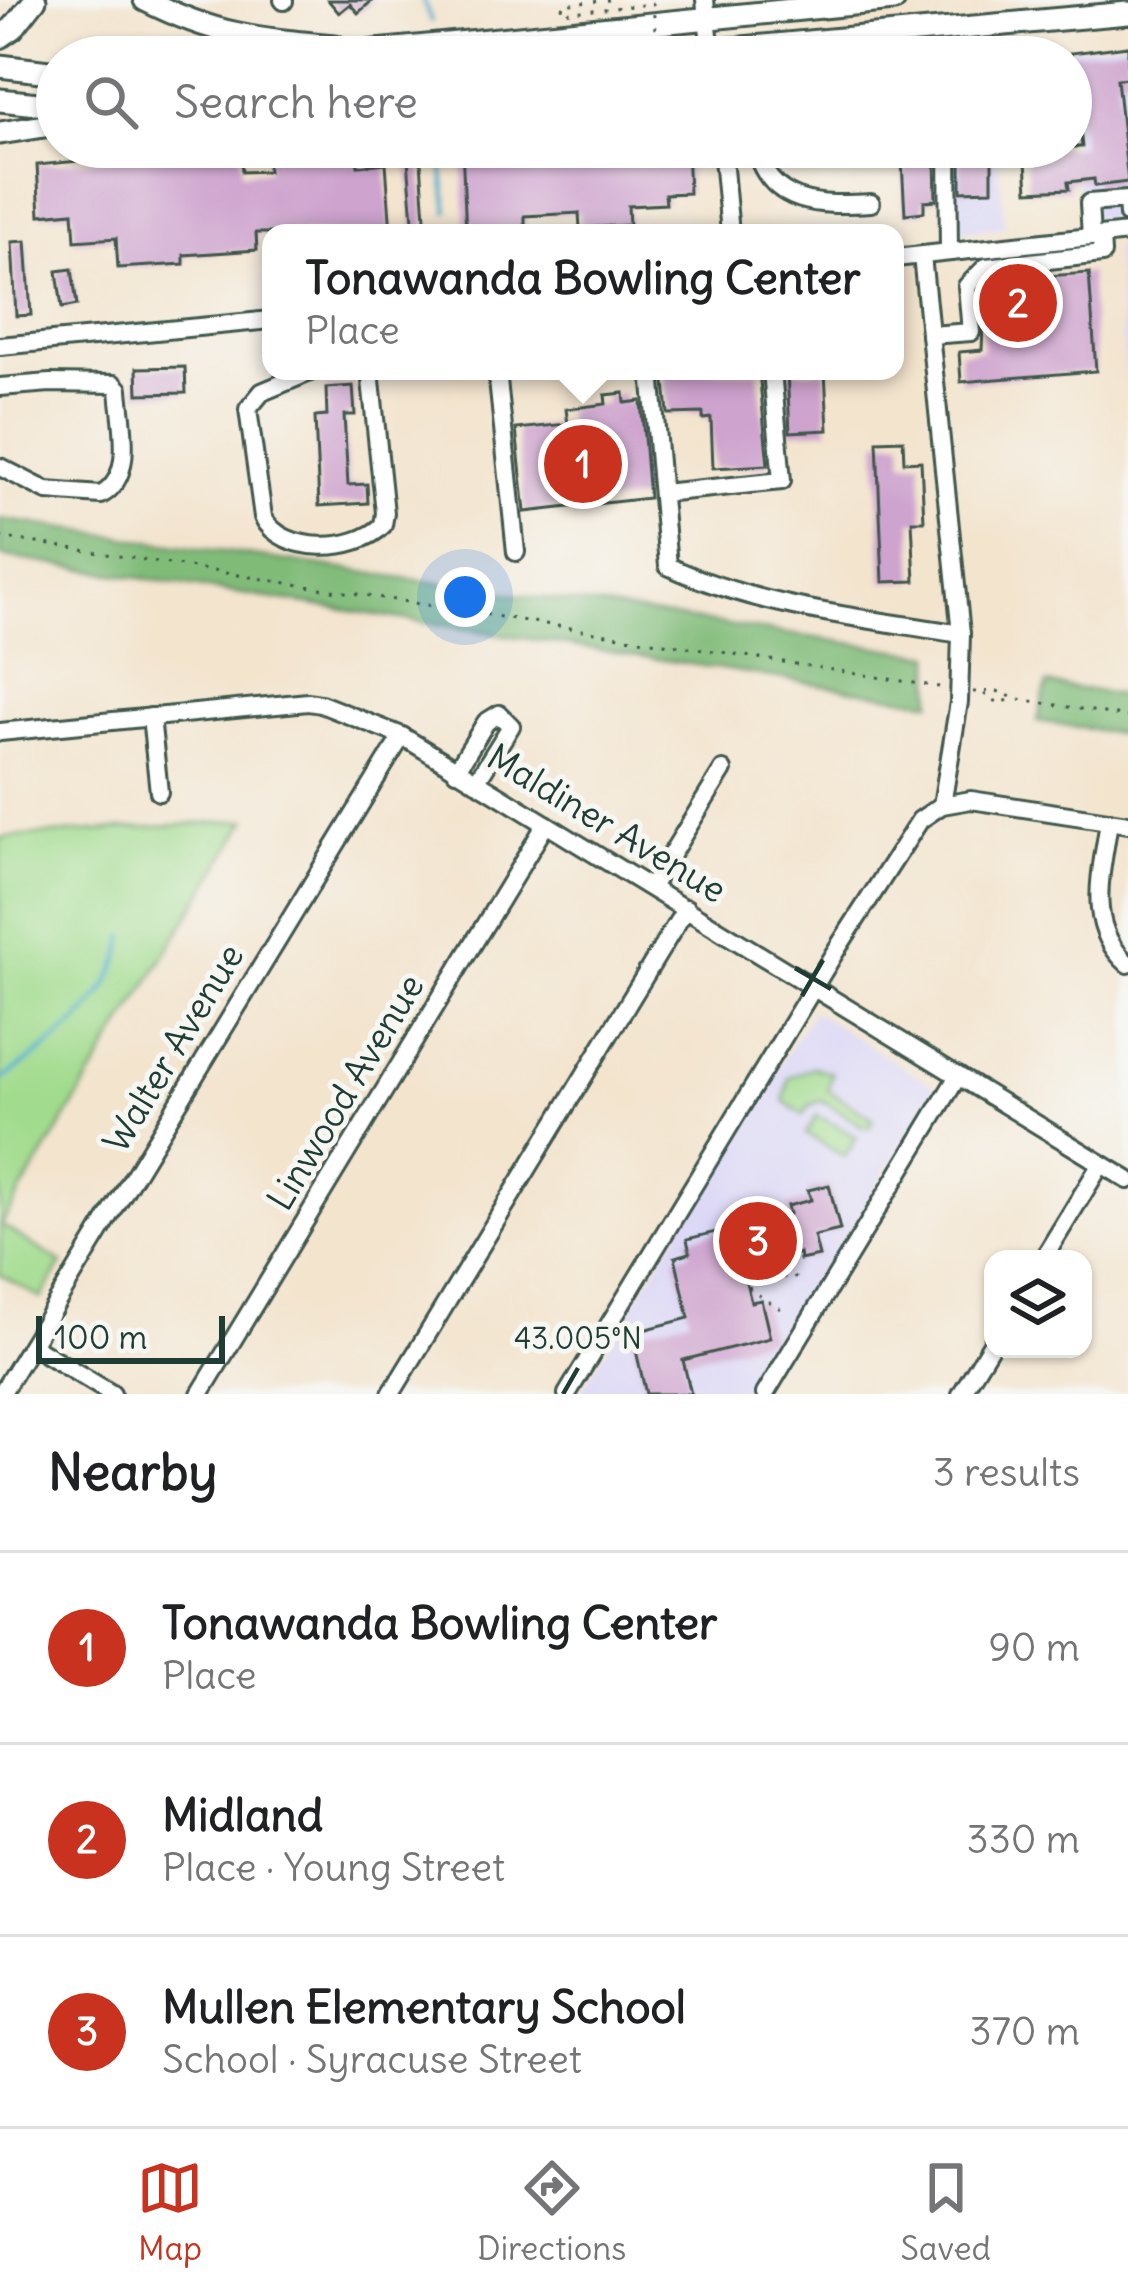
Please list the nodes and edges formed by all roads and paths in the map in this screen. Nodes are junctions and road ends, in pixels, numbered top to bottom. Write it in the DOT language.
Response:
graph roads {
  1 [pos="35,0"];
  2 [pos="145,0"];
  3 [pos="609,0"];
  4 [pos="894,0"];
  5 [pos="706,9"];
  6 [pos="1128,13"];
  7 [pos="234,36"];
  8 [pos="494,36"];
  9 [pos="655,36"];
  10 [pos="881,36"];
  11 [pos="0,37"];
  12 [pos="0,66"];
  13 [pos="36,70"];
  14 [pos="0,100"];
  15 [pos="36,104"];
  16 [pos="36,127"];
  17 [pos="0,133"];
  18 [pos="724,168"];
  19 [pos="766,168"];
  20 [pos="948,168"];
  21 [pos="871,203"];
  22 [pos="1128,215"];
  23 [pos="729,224"];
  24 [pos="1128,233"];
  25 [pos="1096,237"];
  26 [pos="950,252"];
  27 [pos="922,256"];
  28 [pos="904,257"];
  29 [pos="262,321"];
  30 [pos="931,335"];
  31 [pos="0,346"];
  32 [pos="291,380"];
  33 [pos="371,380"];
  34 [pos="498,380"];
  35 [pos="652,380"];
  36 [pos="773,380"];
  37 [pos="0,387"];
  38 [pos="0,466"];
  39 [pos="662,493"];
  40 [pos="0,537"];
  41 [pos="516,552"];
  42 [pos="961,634"];
  43 [pos="951,688"];
  44 [pos="968,691"];
  45 [pos="982,693"];
  46 [pos="1014,698"];
  47 [pos="151,717"];
  48 [pos="1128,717"];
  49 [pos="0,731"];
  50 [pos="402,736"];
  51 [pos="723,770"];
  52 [pos="457,771"];
  53 [pos="476,782"];
  54 [pos="159,792"];
  55 [pos="942,805"];
  56 [pos="1109,820"];
  57 [pos="546,824"];
  58 [pos="1128,824"];
  59 [pos="651,887"];
  60 [pos="686,908"];
  61 [pos="1128,964"];
  62 [pos="815,987"];
  63 [pos="958,1076"];
  64 [pos="1101,1164"];
  65 [pos="1128,1180"];
  66 [pos="1048,1250"];
  67 [pos="800,1281"];
  68 [pos="782,1310"];
  69 [pos="32,1345"];
  70 [pos="984,1357"];
  71 [pos="1,1394"];
  72 [pos="112,1394"];
  73 [pos="200,1394"];
  74 [pos="392,1394"];
  75 [pos="567,1394"];
  76 [pos="765,1394"];
  77 [pos="961,1394"];
  1 -- 11 [label="main road"];
  2 -- 7 [label="main road"];
  3 -- 9 [label="path, bridge"];
  4 -- 5 [label="main road"];
  5 -- 8 [label="main road"];
  6 -- 10 [label="main road"];
  12 -- 13 [label="main road"];
  14 -- 15 [label="main road"];
  16 -- 17 [label="main road"];
  18 -- 23 [label="street"];
  19 -- 21 [label="street"];
  20 -- 26 [label="street"];
  22 -- 25 [label="street"];
  24 -- 25 [label="street"];
  25 -- 26 [label="street"];
  25 -- 30 [label="street"];
  26 -- 27 [label="street"];
  27 -- 28 [label="street"];
  27 -- 30 [label="street"];
  29 -- 31 [label="street"];
  30 -- 42 [label="street"];
  32 -- 33 [label="street"];
  34 -- 41 [label="street"];
  35 -- 39 [label="street"];
  36 -- 39 [label="street"];
  37 -- 38 [label="street"];
  39 -- 42 [label="street"];
  40 -- 43 [label="path"];
  42 -- 55 [label="street"];
  44 -- 45 [label="path"];
  45 -- 46 [label="path"];
  45 -- 46 [label="path"];
  46 -- 48 [label="path"];
  47 -- 49 [label="street, Maldiner Avenue"];
  47 -- 50 [label="street, Maldiner Avenue"];
  47 -- 54 [label="street"];
  50 -- 52 [label="street, Maldiner Avenue"];
  50 -- 69 [label="street, Walter Avenue"];
  51 -- 59 [label="street"];
  52 -- 53 [label="street, Maldiner Avenue"];
  52 -- 53 [label="street"];
  53 -- 57 [label="street, Maldiner Avenue"];
  55 -- 56 [label="street"];
  55 -- 62 [label="street"];
  56 -- 58 [label="street"];
  56 -- 61 [label="street"];
  57 -- 59 [label="street, Maldiner Avenue"];
  57 -- 73 [label="street, Linwood Avenue"];
  59 -- 60 [label="street, Maldiner Avenue"];
  60 -- 62 [label="street, Maldiner Avenue"];
  60 -- 74 [label="street"];
  62 -- 63 [label="street, Maldiner Avenue"];
  62 -- 75 [label="street"];
  63 -- 64 [label="street, Maldiner Avenue"];
  63 -- 76 [label="street"];
  64 -- 65 [label="street, Maldiner Avenue"];
  64 -- 66 [label="street"];
  67 -- 68 [label="path"];
  69 -- 71 [label="street, Walter Avenue"];
  69 -- 72 [label="street"];
  70 -- 77 [label="street"];
}
